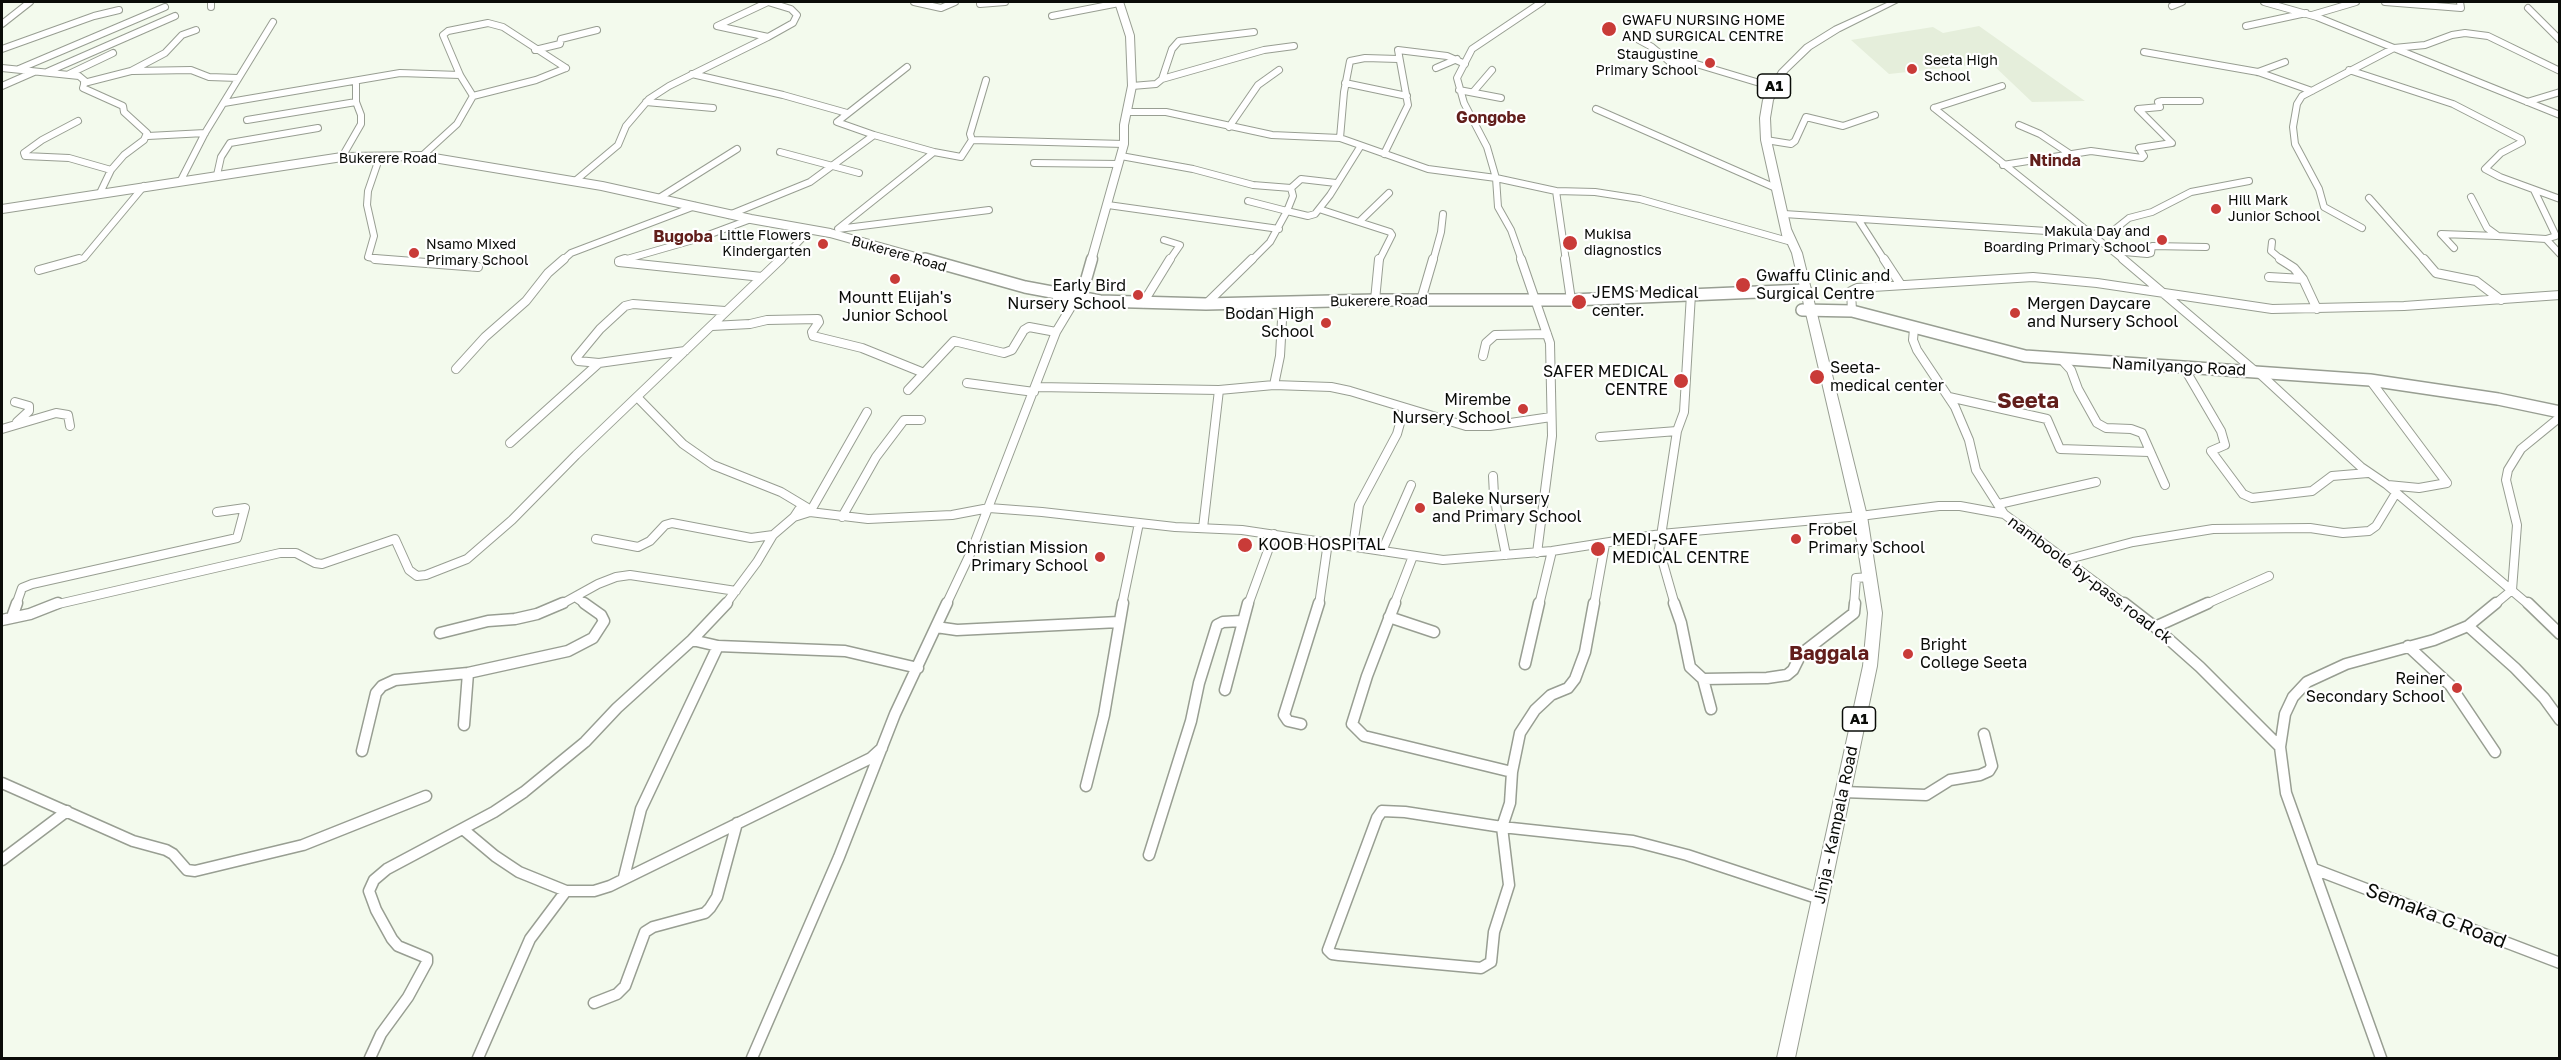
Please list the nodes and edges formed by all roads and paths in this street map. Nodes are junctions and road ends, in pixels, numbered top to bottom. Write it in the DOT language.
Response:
graph roads {
  1 [pos="30,2"];
  2 [pos="914,2"];
  3 [pos="955,2"];
  4 [pos="1005,2"];
  5 [pos="1119,2"];
  6 [pos="1542,2"];
  7 [pos="1894,2"];
  8 [pos="2182,2"];
  9 [pos="2264,2"];
  10 [pos="2356,2"];
  11 [pos="2385,2"];
  12 [pos="2460,2"];
  13 [pos="980,4"];
  14 [pos="2172,6"];
  15 [pos="165,7"];
  16 [pos="2528,8"];
  17 [pos="119,10"];
  18 [pos="2309,14"];
  19 [pos="175,16"];
  20 [pos="1052,16"];
  21 [pos="273,22"];
  22 [pos="2,24"];
  23 [pos="2246,26"];
  24 [pos="196,30"];
  25 [pos="597,30"];
  26 [pos="1254,32"];
  27 [pos="1630,36"];
  28 [pos="768,37"];
  29 [pos="2559,40"];
  30 [pos="1294,46"];
  31 [pos="2394,48"];
  32 [pos="2,49"];
  33 [pos="535,50"];
  34 [pos="2144,52"];
  35 [pos="113,53"];
  36 [pos="1398,59"];
  37 [pos="1457,59"];
  38 [pos="2285,62"];
  39 [pos="1465,64"];
  40 [pos="2559,66"];
  41 [pos="907,67"];
  42 [pos="2,68"];
  43 [pos="1436,68"];
  44 [pos="2550,68"];
  45 [pos="19,69"];
  46 [pos="1279,70"];
  47 [pos="1492,70"];
  48 [pos="2349,70"];
  49 [pos="37,71"];
  50 [pos="131,71"];
  51 [pos="2559,71"];
  52 [pos="46,72"];
  53 [pos="2258,72"];
  54 [pos="692,74"];
  55 [pos="69,75"];
  56 [pos="460,75"];
  57 [pos="238,78"];
  58 [pos="1162,79"];
  59 [pos="986,80"];
  60 [pos="356,82"];
  61 [pos="84,83"];
  62 [pos="1345,83"];
  63 [pos="2,86"];
  64 [pos="1132,86"];
  65 [pos="2002,86"];
  66 [pos="1773,87"];
  67 [pos="1460,90"];
  68 [pos="1474,91"];
  69 [pos="2312,91"];
  70 [pos="2559,92"];
  71 [pos="473,96"];
  72 [pos="1407,96"];
  73 [pos="1501,98"];
  74 [pos="2199,101"];
  75 [pos="356,102"];
  76 [pos="646,102"];
  77 [pos="2527,102"];
  78 [pos="224,103"];
  79 [pos="713,108"];
  80 [pos="1596,109"];
  81 [pos="1127,112"];
  82 [pos="847,113"];
  83 [pos="1875,115"];
  84 [pos="2559,115"];
  85 [pos="247,120"];
  86 [pos="78,121"];
  87 [pos="2019,125"];
  88 [pos="1229,127"];
  89 [pos="318,128"];
  90 [pos="205,133"];
  91 [pos="874,135"];
  92 [pos="148,136"];
  93 [pos="1340,138"];
  94 [pos="972,140"];
  95 [pos="1766,140"];
  96 [pos="1124,144"];
  97 [pos="1360,147"];
  98 [pos="737,149"];
  99 [pos="780,152"];
  100 [pos="934,152"];
  101 [pos="1384,154"];
  102 [pos="2070,154"];
  103 [pos="380,156"];
  104 [pos="422,156"];
  105 [pos="342,157"];
  106 [pos="1120,160"];
  107 [pos="1034,163"];
  108 [pos="2002,165"];
  109 [pos="834,166"];
  110 [pos="111,170"];
  111 [pos="860,173"];
  112 [pos="217,175"];
  113 [pos="1496,178"];
  114 [pos="181,180"];
  115 [pos="575,181"];
  116 [pos="2249,181"];
  117 [pos="1336,183"];
  118 [pos="144,186"];
  119 [pos="1291,188"];
  120 [pos="1778,189"];
  121 [pos="2534,190"];
  122 [pos="1556,191"];
  123 [pos="99,193"];
  124 [pos="1389,193"];
  125 [pos="2471,196"];
  126 [pos="659,198"];
  127 [pos="2369,198"];
  128 [pos="2559,200"];
  129 [pos="1248,201"];
  130 [pos="1108,205"];
  131 [pos="695,206"];
  132 [pos="2,209"];
  133 [pos="1319,209"];
  134 [pos="989,210"];
  135 [pos="1287,211"];
  136 [pos="1443,214"];
  137 [pos="1784,214"];
  138 [pos="729,215"];
  139 [pos="751,219"];
  140 [pos="1858,219"];
  141 [pos="1359,222"];
  142 [pos="2362,228"];
  143 [pos="1279,229"];
  144 [pos="809,231"];
  145 [pos="834,231"];
  146 [pos="2093,234"];
  147 [pos="1788,236"];
  148 [pos="2498,236"];
  149 [pos="2546,239"];
  150 [pos="1164,240"];
  151 [pos="2272,242"];
  152 [pos="2206,247"];
  153 [pos="2454,248"];
  154 [pos="2112,251"];
  155 [pos="2559,254"];
  156 [pos="478,267"];
  157 [pos="39,270"];
  158 [pos="762,277"];
  159 [pos="2269,278"];
  160 [pos="2303,279"];
  161 [pos="1901,285"];
  162 [pos="1801,290"];
  163 [pos="1691,294"];
  164 [pos="2167,295"];
  165 [pos="2559,295"];
  166 [pos="1077,297"];
  167 [pos="1535,299"];
  168 [pos="1375,300"];
  169 [pos="1421,300"];
  170 [pos="1571,300"];
  171 [pos="2501,300"];
  172 [pos="1283,302"];
  173 [pos="1143,303"];
  174 [pos="1206,304"];
  175 [pos="2317,309"];
  176 [pos="1806,310"];
  177 [pos="725,311"];
  178 [pos="1852,311"];
  179 [pos="711,326"];
  180 [pos="1914,329"];
  181 [pos="1056,332"];
  182 [pos="1547,334"];
  183 [pos="686,351"];
  184 [pos="1483,356"];
  185 [pos="2062,360"];
  186 [pos="599,363"];
  187 [pos="2183,366"];
  188 [pos="456,369"];
  189 [pos="2257,371"];
  190 [pos="924,373"];
  191 [pos="2370,380"];
  192 [pos="967,383"];
  193 [pos="1274,385"];
  194 [pos="1035,389"];
  195 [pos="908,390"];
  196 [pos="1219,390"];
  197 [pos="1949,397"];
  198 [pos="638,398"];
  199 [pos="15,402"];
  200 [pos="1404,409"];
  201 [pos="867,412"];
  202 [pos="2559,414"];
  203 [pos="1551,417"];
  204 [pos="921,420"];
  205 [pos="12,426"];
  206 [pos="70,426"];
  207 [pos="2,429"];
  208 [pos="1677,431"];
  209 [pos="1600,437"];
  210 [pos="510,443"];
  211 [pos="2149,452"];
  212 [pos="2368,472"];
  213 [pos="1492,476"];
  214 [pos="2096,482"];
  215 [pos="2386,484"];
  216 [pos="1411,485"];
  217 [pos="2165,485"];
  218 [pos="2396,493"];
  219 [pos="1999,504"];
  220 [pos="802,505"];
  221 [pos="989,508"];
  222 [pos="217,512"];
  223 [pos="810,512"];
  224 [pos="2004,514"];
  225 [pos="1860,516"];
  226 [pos="794,517"];
  227 [pos="842,517"];
  228 [pos="1139,523"];
  229 [pos="1203,528"];
  230 [pos="1275,534"];
  231 [pos="1661,534"];
  232 [pos="773,535"];
  233 [pos="596,539"];
  234 [pos="1328,542"];
  235 [pos="1605,544"];
  236 [pos="1353,546"];
  237 [pos="1382,551"];
  238 [pos="1552,551"];
  239 [pos="1537,553"];
  240 [pos="1506,555"];
  241 [pos="1413,556"];
  242 [pos="2065,560"];
  243 [pos="2269,576"];
  244 [pos="1870,577"];
  245 [pos="736,591"];
  246 [pos="2516,593"];
  247 [pos="575,597"];
  248 [pos="12,617"];
  249 [pos="1389,617"];
  250 [pos="2,620"];
  251 [pos="1242,621"];
  252 [pos="1119,622"];
  253 [pos="2468,626"];
  254 [pos="936,627"];
  255 [pos="2155,627"];
  256 [pos="1434,632"];
  257 [pos="440,633"];
  258 [pos="2559,634"];
  259 [pos="692,640"];
  260 [pos="718,646"];
  261 [pos="2408,646"];
  262 [pos="1525,664"];
  263 [pos="918,668"];
  264 [pos="468,673"];
  265 [pos="1703,679"];
  266 [pos="1225,690"];
  267 [pos="1711,709"];
  268 [pos="2559,720"];
  269 [pos="1301,723"];
  270 [pos="464,725"];
  271 [pos="1984,734"];
  272 [pos="2280,747"];
  273 [pos="882,748"];
  274 [pos="362,751"];
  275 [pos="2495,752"];
  276 [pos="1512,772"];
  277 [pos="2,783"];
  278 [pos="1086,786"];
  279 [pos="1843,792"];
  280 [pos="426,796"];
  281 [pos="67,811"];
  282 [pos="737,823"];
  283 [pos="1502,827"];
  284 [pos="464,830"];
  285 [pos="1149,855"];
  286 [pos="2,860"];
  287 [pos="2314,869"];
  288 [pos="624,878"];
  289 [pos="566,891"];
  290 [pos="1820,899"];
  291 [pos="2559,963"];
  292 [pos="594,1003"];
  293 [pos="370,1059"];
  294 [pos="478,1059"];
  295 [pos="752,1059"];
  296 [pos="1786,1059"];
  297 [pos="2381,1059"];
  1 -- 22 [label="street"];
  2 -- 3 [label="street"];
  4 -- 13 [label="street"];
  5 -- 20 [label="street"];
  5 -- 64 [label="street"];
  6 -- 39 [label="street"];
  7 -- 66 [label="highway, Jinja - Kampala Road / A1"];
  8 -- 14 [label="street"];
  9 -- 18 [label="street"];
  10 -- 18 [label="street"];
  11 -- 12 [label="street"];
  15 -- 45 [label="street"];
  16 -- 29 [label="street"];
  17 -- 32 [label="street"];
  18 -- 23 [label="street"];
  18 -- 31 [label="street"];
  19 -- 52 [label="street"];
  21 -- 57 [label="street"];
  24 -- 50 [label="street"];
  25 -- 33 [label="street"];
  26 -- 58 [label="street"];
  27 -- 66 [label="street"];
  28 -- 28 [label="street"];
  28 -- 54 [label="street"];
  30 -- 58 [label="street"];
  31 -- 44 [label="street"];
  31 -- 48 [label="street"];
  31 -- 77 [label="street"];
  33 -- 56 [label="street"];
  33 -- 71 [label="street"];
  34 -- 53 [label="street"];
  35 -- 55 [label="street"];
  36 -- 37 [label="street"];
  36 -- 62 [label="street"];
  36 -- 72 [label="street"];
  37 -- 39 [label="street"];
  37 -- 43 [label="street"];
  38 -- 53 [label="street"];
  39 -- 67 [label="street"];
  40 -- 44 [label="street"];
  41 -- 82 [label="street"];
  42 -- 45 [label="street"];
  44 -- 51 [label="street"];
  45 -- 49 [label="street"];
  46 -- 88 [label="street"];
  47 -- 68 [label="street"];
  48 -- 69 [label="street"];
  48 -- 121 [label="street"];
  49 -- 52 [label="street"];
  49 -- 63 [label="street"];
  50 -- 57 [label="street"];
  50 -- 61 [label="street"];
  52 -- 55 [label="street"];
  53 -- 69 [label="street"];
  54 -- 76 [label="street"];
  54 -- 82 [label="street"];
  55 -- 61 [label="street"];
  56 -- 60 [label="street"];
  56 -- 71 [label="street"];
  57 -- 78 [label="street"];
  58 -- 64 [label="street"];
  59 -- 94 [label="street"];
  60 -- 75 [label="street"];
  60 -- 78 [label="street"];
  61 -- 92 [label="street"];
  62 -- 72 [label="street"];
  62 -- 93 [label="street"];
  64 -- 81 [label="street"];
  65 -- 108 [label="street"];
  66 -- 95 [label="highway, Jinja - Kampala Road / A1"];
  67 -- 68 [label="street"];
  67 -- 113 [label="street"];
  68 -- 73 [label="street"];
  69 -- 142 [label="street"];
  70 -- 77 [label="street"];
  71 -- 104 [label="street"];
  72 -- 101 [label="street"];
  74 -- 102 [label="street"];
  75 -- 85 [label="street"];
  75 -- 105 [label="street"];
  76 -- 79 [label="street"];
  76 -- 115 [label="street"];
  77 -- 84 [label="street"];
  78 -- 90 [label="street"];
  80 -- 120 [label="street"];
  81 -- 88 [label="street"];
  81 -- 96 [label="street"];
  82 -- 91 [label="street"];
  83 -- 95 [label="street"];
  86 -- 110 [label="street"];
  87 -- 102 [label="street"];
  88 -- 93 [label="street"];
  89 -- 112 [label="street"];
  90 -- 92 [label="street"];
  90 -- 114 [label="street"];
  91 -- 100 [label="street"];
  91 -- 109 [label="street"];
  92 -- 110 [label="street"];
  93 -- 97 [label="street"];
  94 -- 96 [label="street"];
  94 -- 100 [label="street"];
  95 -- 120 [label="highway, Jinja - Kampala Road / A1"];
  96 -- 106 [label="street"];
  97 -- 101 [label="street"];
  97 -- 117 [label="street"];
  98 -- 126 [label="street"];
  99 -- 109 [label="street"];
  100 -- 145 [label="street"];
  101 -- 113 [label="street"];
  102 -- 108 [label="street"];
  103 -- 104 [label="main road, Bukerere Road"];
  103 -- 105 [label="main road, Bukerere Road"];
  103 -- 156 [label="street"];
  104 -- 115 [label="main road, Bukerere Road"];
  105 -- 112 [label="main road, Bukerere Road"];
  106 -- 107 [label="street"];
  106 -- 119 [label="street"];
  106 -- 130 [label="street"];
  108 -- 146 [label="street"];
  109 -- 111 [label="street"];
  109 -- 138 [label="street"];
  110 -- 123 [label="street"];
  112 -- 114 [label="main road, Bukerere Road"];
  113 -- 122 [label="street"];
  113 -- 167 [label="street"];
  114 -- 118 [label="main road, Bukerere Road"];
  115 -- 126 [label="main road, Bukerere Road"];
  116 -- 146 [label="street"];
  117 -- 119 [label="street"];
  117 -- 133 [label="street"];
  118 -- 123 [label="main road, Bukerere Road"];
  118 -- 157 [label="street"];
  119 -- 135 [label="street"];
  120 -- 137 [label="highway, Jinja - Kampala Road / A1"];
  121 -- 128 [label="street"];
  121 -- 149 [label="street"];
  122 -- 147 [label="street"];
  122 -- 170 [label="street"];
  123 -- 132 [label="main road, Bukerere Road"];
  124 -- 141 [label="street"];
  125 -- 148 [label="street"];
  126 -- 131 [label="main road, Bukerere Road"];
  127 -- 171 [label="street"];
  129 -- 135 [label="street"];
  130 -- 143 [label="street"];
  130 -- 166 [label="street"];
  131 -- 138 [label="main road, Bukerere Road"];
  131 -- 188 [label="street"];
  133 -- 135 [label="street"];
  133 -- 141 [label="street"];
  134 -- 145 [label="street"];
  135 -- 143 [label="street"];
  136 -- 169 [label="street"];
  137 -- 140 [label="street"];
  137 -- 147 [label="highway, Jinja - Kampala Road / A1"];
  138 -- 139 [label="main road, Bukerere Road"];
  139 -- 144 [label="main road, Bukerere Road"];
  139 -- 158 [label="street"];
  140 -- 146 [label="street"];
  140 -- 161 [label="street"];
  141 -- 168 [label="street"];
  143 -- 174 [label="street"];
  144 -- 145 [label="main road, Bukerere Road"];
  144 -- 158 [label="street"];
  145 -- 166 [label="main road, Bukerere Road"];
  146 -- 154 [label="street"];
  147 -- 162 [label="highway, Jinja - Kampala Road / A1"];
  148 -- 149 [label="street"];
  148 -- 153 [label="street"];
  149 -- 155 [label="street"];
  150 -- 173 [label="street"];
  151 -- 160 [label="street"];
  152 -- 154 [label="street"];
  154 -- 164 [label="street"];
  158 -- 177 [label="street"];
  159 -- 160 [label="street"];
  160 -- 175 [label="street"];
  161 -- 164 [label="street"];
  161 -- 178 [label="street"];
  162 -- 163 [label="main road, Bukerere Road"];
  162 -- 176 [label="highway, Jinja - Kampala Road / A1"];
  163 -- 170 [label="main road, Bukerere Road"];
  163 -- 208 [label="street"];
  164 -- 175 [label="street"];
  164 -- 189 [label="street"];
  165 -- 171 [label="street"];
  166 -- 173 [label="main road, Bukerere Road"];
  166 -- 181 [label="street"];
  167 -- 169 [label="main road, Bukerere Road"];
  167 -- 170 [label="main road, Bukerere Road"];
  167 -- 182 [label="street"];
  168 -- 169 [label="main road, Bukerere Road"];
  168 -- 172 [label="main road, Bukerere Road"];
  171 -- 175 [label="street"];
  172 -- 174 [label="main road, Bukerere Road"];
  172 -- 193 [label="street"];
  173 -- 174 [label="main road, Bukerere Road"];
  176 -- 178 [label="main road, Namilyango Road"];
  176 -- 225 [label="highway, Jinja - Kampala Road / A1"];
  177 -- 179 [label="street"];
  177 -- 186 [label="street"];
  178 -- 180 [label="main road, Namilyango Road"];
  179 -- 183 [label="street"];
  179 -- 190 [label="street"];
  180 -- 185 [label="main road, Namilyango Road"];
  180 -- 197 [label="street"];
  181 -- 190 [label="street"];
  181 -- 194 [label="street"];
  182 -- 184 [label="street"];
  182 -- 203 [label="street"];
  183 -- 186 [label="street"];
  183 -- 198 [label="street"];
  185 -- 187 [label="main road, Namilyango Road"];
  185 -- 211 [label="street"];
  186 -- 210 [label="street"];
  187 -- 189 [label="main road, Namilyango Road"];
  187 -- 212 [label="street"];
  189 -- 191 [label="main road, Namilyango Road"];
  189 -- 212 [label="street"];
  190 -- 195 [label="street"];
  191 -- 202 [label="main road, Namilyango Road"];
  191 -- 215 [label="street"];
  192 -- 194 [label="street"];
  193 -- 196 [label="street"];
  193 -- 200 [label="street"];
  194 -- 196 [label="street"];
  194 -- 221 [label="street"];
  196 -- 229 [label="street"];
  197 -- 211 [label="street"];
  197 -- 219 [label="street"];
  198 -- 220 [label="street"];
  198 -- 248 [label="street"];
  199 -- 205 [label="street"];
  200 -- 203 [label="street"];
  200 -- 236 [label="street"];
  201 -- 223 [label="street"];
  202 -- 246 [label="street"];
  203 -- 239 [label="street"];
  204 -- 227 [label="street"];
  205 -- 206 [label="street"];
  205 -- 207 [label="street"];
  208 -- 209 [label="street"];
  208 -- 231 [label="street"];
  211 -- 217 [label="street"];
  212 -- 215 [label="street"];
  213 -- 240 [label="street"];
  214 -- 219 [label="street"];
  215 -- 218 [label="street"];
  216 -- 237 [label="street"];
  218 -- 242 [label="street"];
  218 -- 246 [label="street"];
  219 -- 224 [label="street"];
  220 -- 223 [label="street"];
  220 -- 226 [label="street"];
  221 -- 227 [label="street, namboole by-pass road ck"];
  221 -- 228 [label="street, namboole by-pass road ck"];
  221 -- 254 [label="street"];
  222 -- 248 [label="street"];
  223 -- 226 [label="street"];
  223 -- 227 [label="street, namboole by-pass road ck"];
  224 -- 225 [label="street, namboole by-pass road ck"];
  224 -- 242 [label="street, namboole by-pass road ck"];
  225 -- 231 [label="street, namboole by-pass road ck"];
  225 -- 244 [label="highway, Jinja - Kampala Road / A1"];
  226 -- 232 [label="street"];
  228 -- 229 [label="street, namboole by-pass road ck"];
  228 -- 252 [label="street"];
  229 -- 230 [label="street, namboole by-pass road ck"];
  230 -- 234 [label="street, namboole by-pass road ck"];
  230 -- 251 [label="street"];
  231 -- 235 [label="street, namboole by-pass road ck"];
  231 -- 265 [label="street"];
  232 -- 233 [label="street"];
  232 -- 245 [label="street"];
  234 -- 236 [label="street, namboole by-pass road ck"];
  234 -- 269 [label="street"];
  235 -- 238 [label="street, namboole by-pass road ck"];
  235 -- 276 [label="street"];
  236 -- 237 [label="street, namboole by-pass road ck"];
  237 -- 241 [label="street, namboole by-pass road ck"];
  238 -- 239 [label="street, namboole by-pass road ck"];
  238 -- 262 [label="street"];
  239 -- 240 [label="street, namboole by-pass road ck"];
  240 -- 241 [label="street, namboole by-pass road ck"];
  241 -- 249 [label="street"];
  242 -- 255 [label="street, namboole by-pass road ck"];
  243 -- 255 [label="street"];
  244 -- 265 [label="street"];
  244 -- 279 [label="highway, Jinja - Kampala Road / A1"];
  245 -- 247 [label="street"];
  245 -- 259 [label="street"];
  246 -- 253 [label="street"];
  246 -- 258 [label="street"];
  247 -- 257 [label="street"];
  247 -- 264 [label="street"];
  248 -- 250 [label="street"];
  249 -- 256 [label="street"];
  249 -- 276 [label="street"];
  251 -- 266 [label="street"];
  251 -- 285 [label="street"];
  252 -- 254 [label="street"];
  252 -- 278 [label="street"];
  253 -- 261 [label="street"];
  253 -- 268 [label="street"];
  254 -- 263 [label="street"];
  255 -- 272 [label="street, namboole by-pass road ck"];
  259 -- 260 [label="street"];
  259 -- 284 [label="street"];
  260 -- 263 [label="street"];
  260 -- 288 [label="street"];
  261 -- 272 [label="street"];
  261 -- 275 [label="street"];
  263 -- 273 [label="street"];
  264 -- 270 [label="street"];
  264 -- 274 [label="street"];
  265 -- 267 [label="street"];
  271 -- 279 [label="street"];
  272 -- 287 [label="street"];
  273 -- 282 [label="street"];
  273 -- 295 [label="street"];
  276 -- 283 [label="street"];
  277 -- 281 [label="street"];
  279 -- 290 [label="highway, Jinja - Kampala Road / A1"];
  280 -- 281 [label="street"];
  281 -- 286 [label="street"];
  282 -- 288 [label="street"];
  282 -- 292 [label="street"];
  283 -- 283 [label="street"];
  283 -- 290 [label="street"];
  284 -- 289 [label="street"];
  284 -- 293 [label="street"];
  287 -- 291 [label="street, Semaka G Road"];
  287 -- 297 [label="street"];
  288 -- 289 [label="street"];
  289 -- 294 [label="street"];
  290 -- 296 [label="highway, Jinja - Kampala Road / A1"];
}
